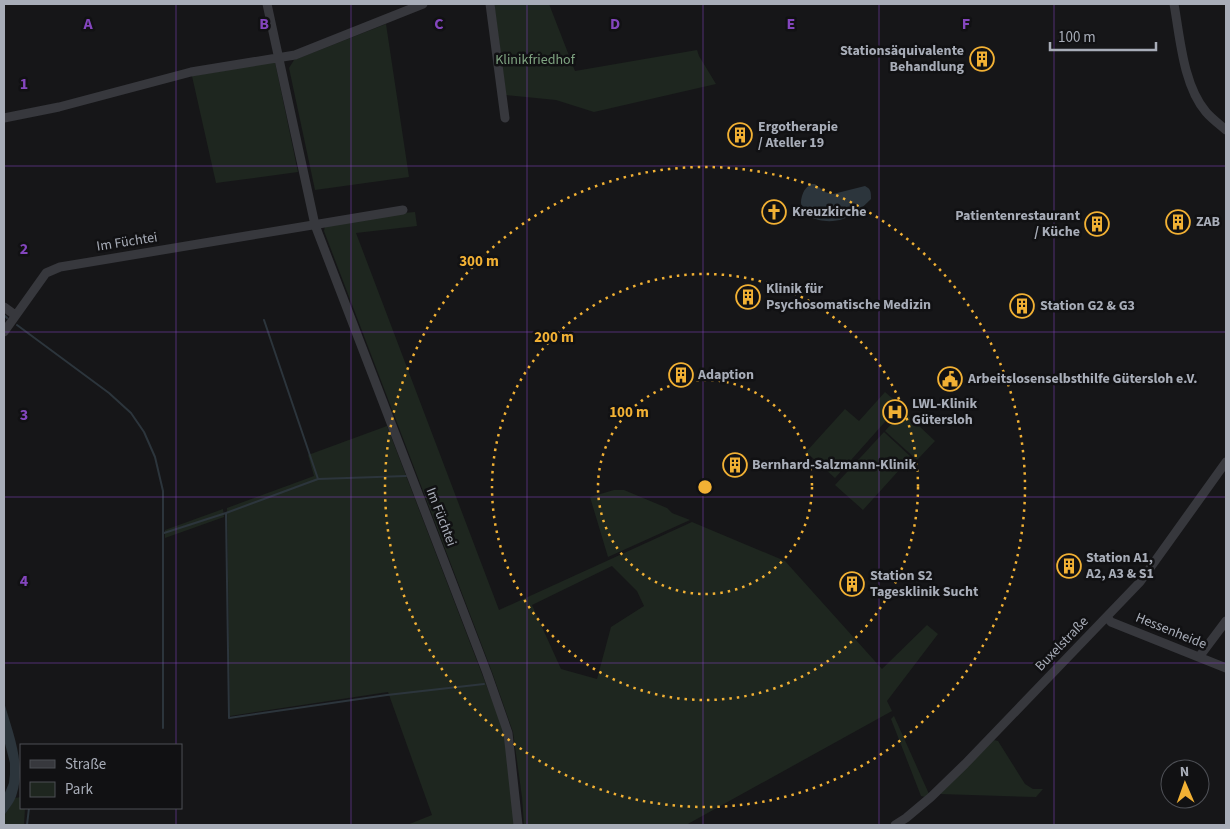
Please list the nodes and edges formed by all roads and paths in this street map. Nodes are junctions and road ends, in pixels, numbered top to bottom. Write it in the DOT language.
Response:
graph roads {
  1 [pos="267,4"];
  2 [pos="423,4"];
  3 [pos="490,4"];
  4 [pos="1174,4"];
  5 [pos="279,58"];
  6 [pos="4,118"];
  7 [pos="505,118"];
  8 [pos="1226,130"];
  9 [pos="402,210"];
  10 [pos="315,225"];
  11 [pos="4,307"];
  12 [pos="15,315"];
  13 [pos="4,332"];
  14 [pos="1226,462"];
  15 [pos="1106,617"];
  16 [pos="1226,621"];
  17 [pos="1199,657"];
  18 [pos="1226,668"];
  19 [pos="518,825"];
  20 [pos="895,825"];
  1 -- 5 [label="street, Im Füchtei"];
  2 -- 5 [label="street"];
  3 -- 7 [label="street"];
  4 -- 8 [label="street"];
  5 -- 6 [label="street"];
  5 -- 10 [label="street, Im Füchtei"];
  9 -- 10 [label="street, Im Füchtei"];
  10 -- 12 [label="street, Im Füchtei"];
  10 -- 19 [label="street, Im Füchtei"];
  11 -- 12 [label="street"];
  12 -- 13 [label="street, Im Füchtei"];
  14 -- 15 [label="street, Buxelstraße"];
  15 -- 17 [label="street, Hessenheide"];
  15 -- 20 [label="street, Buxelstraße"];
  16 -- 17 [label="street"];
  17 -- 18 [label="street, Hessenheide"];
}
